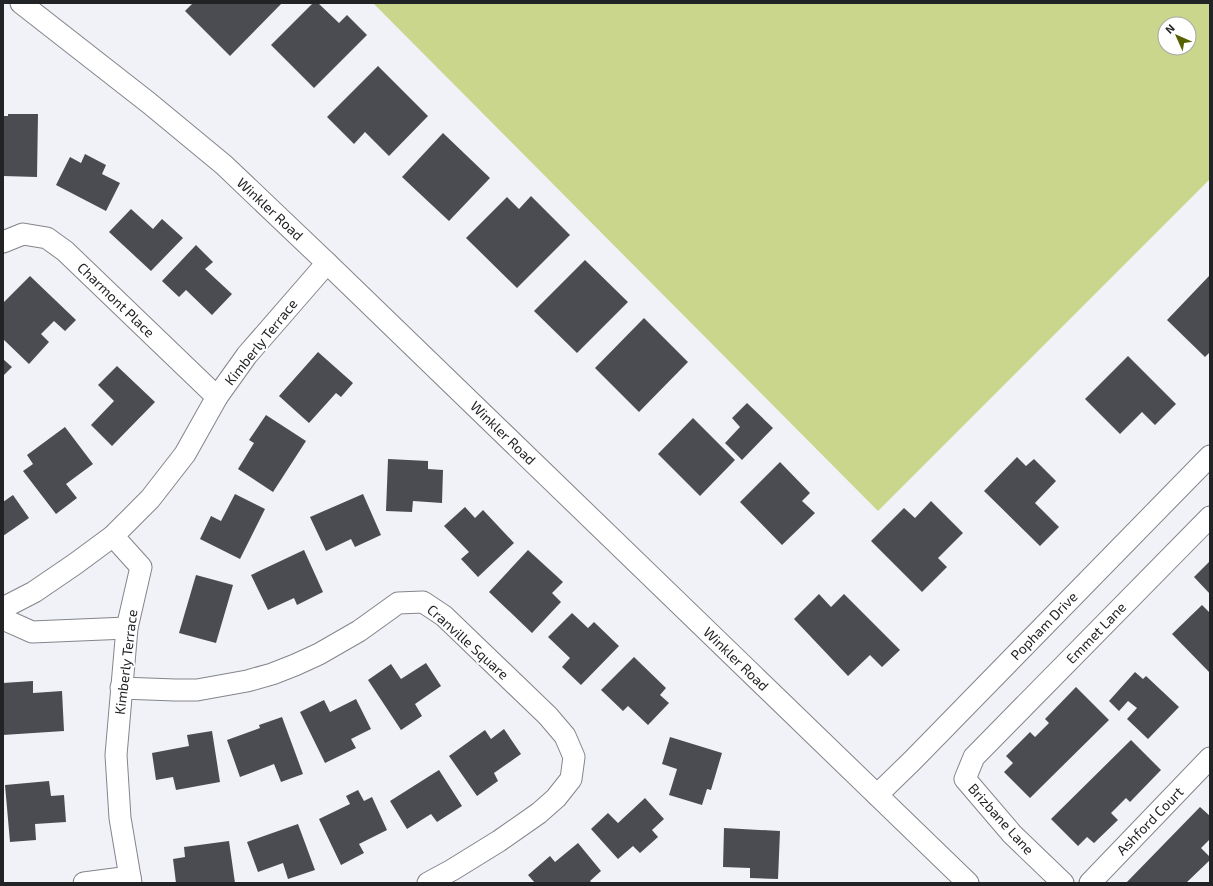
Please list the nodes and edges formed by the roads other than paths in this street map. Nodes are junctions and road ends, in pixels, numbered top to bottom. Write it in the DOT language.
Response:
graph roads {
  1 [pos="22,3"];
  2 [pos="3,242"];
  3 [pos="327,263"];
  4 [pos="217,397"];
  5 [pos="1210,456"];
  6 [pos="1210,517"];
  7 [pos="113,536"];
  8 [pos="3,608"];
  9 [pos="3,619"];
  10 [pos="127,628"];
  11 [pos="121,688"];
  12 [pos="982,750"];
  13 [pos="1210,758"];
  14 [pos="877,795"];
  15 [pos="130,880"];
  16 [pos="84,883"];
  17 [pos="428,883"];
  18 [pos="968,883"];
  19 [pos="1063,883"];
  20 [pos="1090,883"];
  1 -- 3 [label="street, Winkler Road"];
  2 -- 4 [label="street, Charmont Place"];
  3 -- 4 [label="street, Kimberly Terrace"];
  3 -- 14 [label="street, Winkler Road"];
  4 -- 7 [label="street, Kimberly Terrace"];
  5 -- 14 [label="street, Popham Drive"];
  6 -- 12 [label="street, Emmet Lane"];
  7 -- 8 [label="street"];
  7 -- 10 [label="street, Kimberly Terrace"];
  9 -- 10 [label="street"];
  10 -- 11 [label="street, Kimberly Terrace"];
  11 -- 15 [label="street, Kimberly Terrace"];
  11 -- 17 [label="street, Cranville Square"];
  12 -- 19 [label="street, Brizbane Lane"];
  13 -- 20 [label="street, Ashford Court"];
  14 -- 18 [label="street, Winkler Road"];
  15 -- 16 [label="street"];
}
